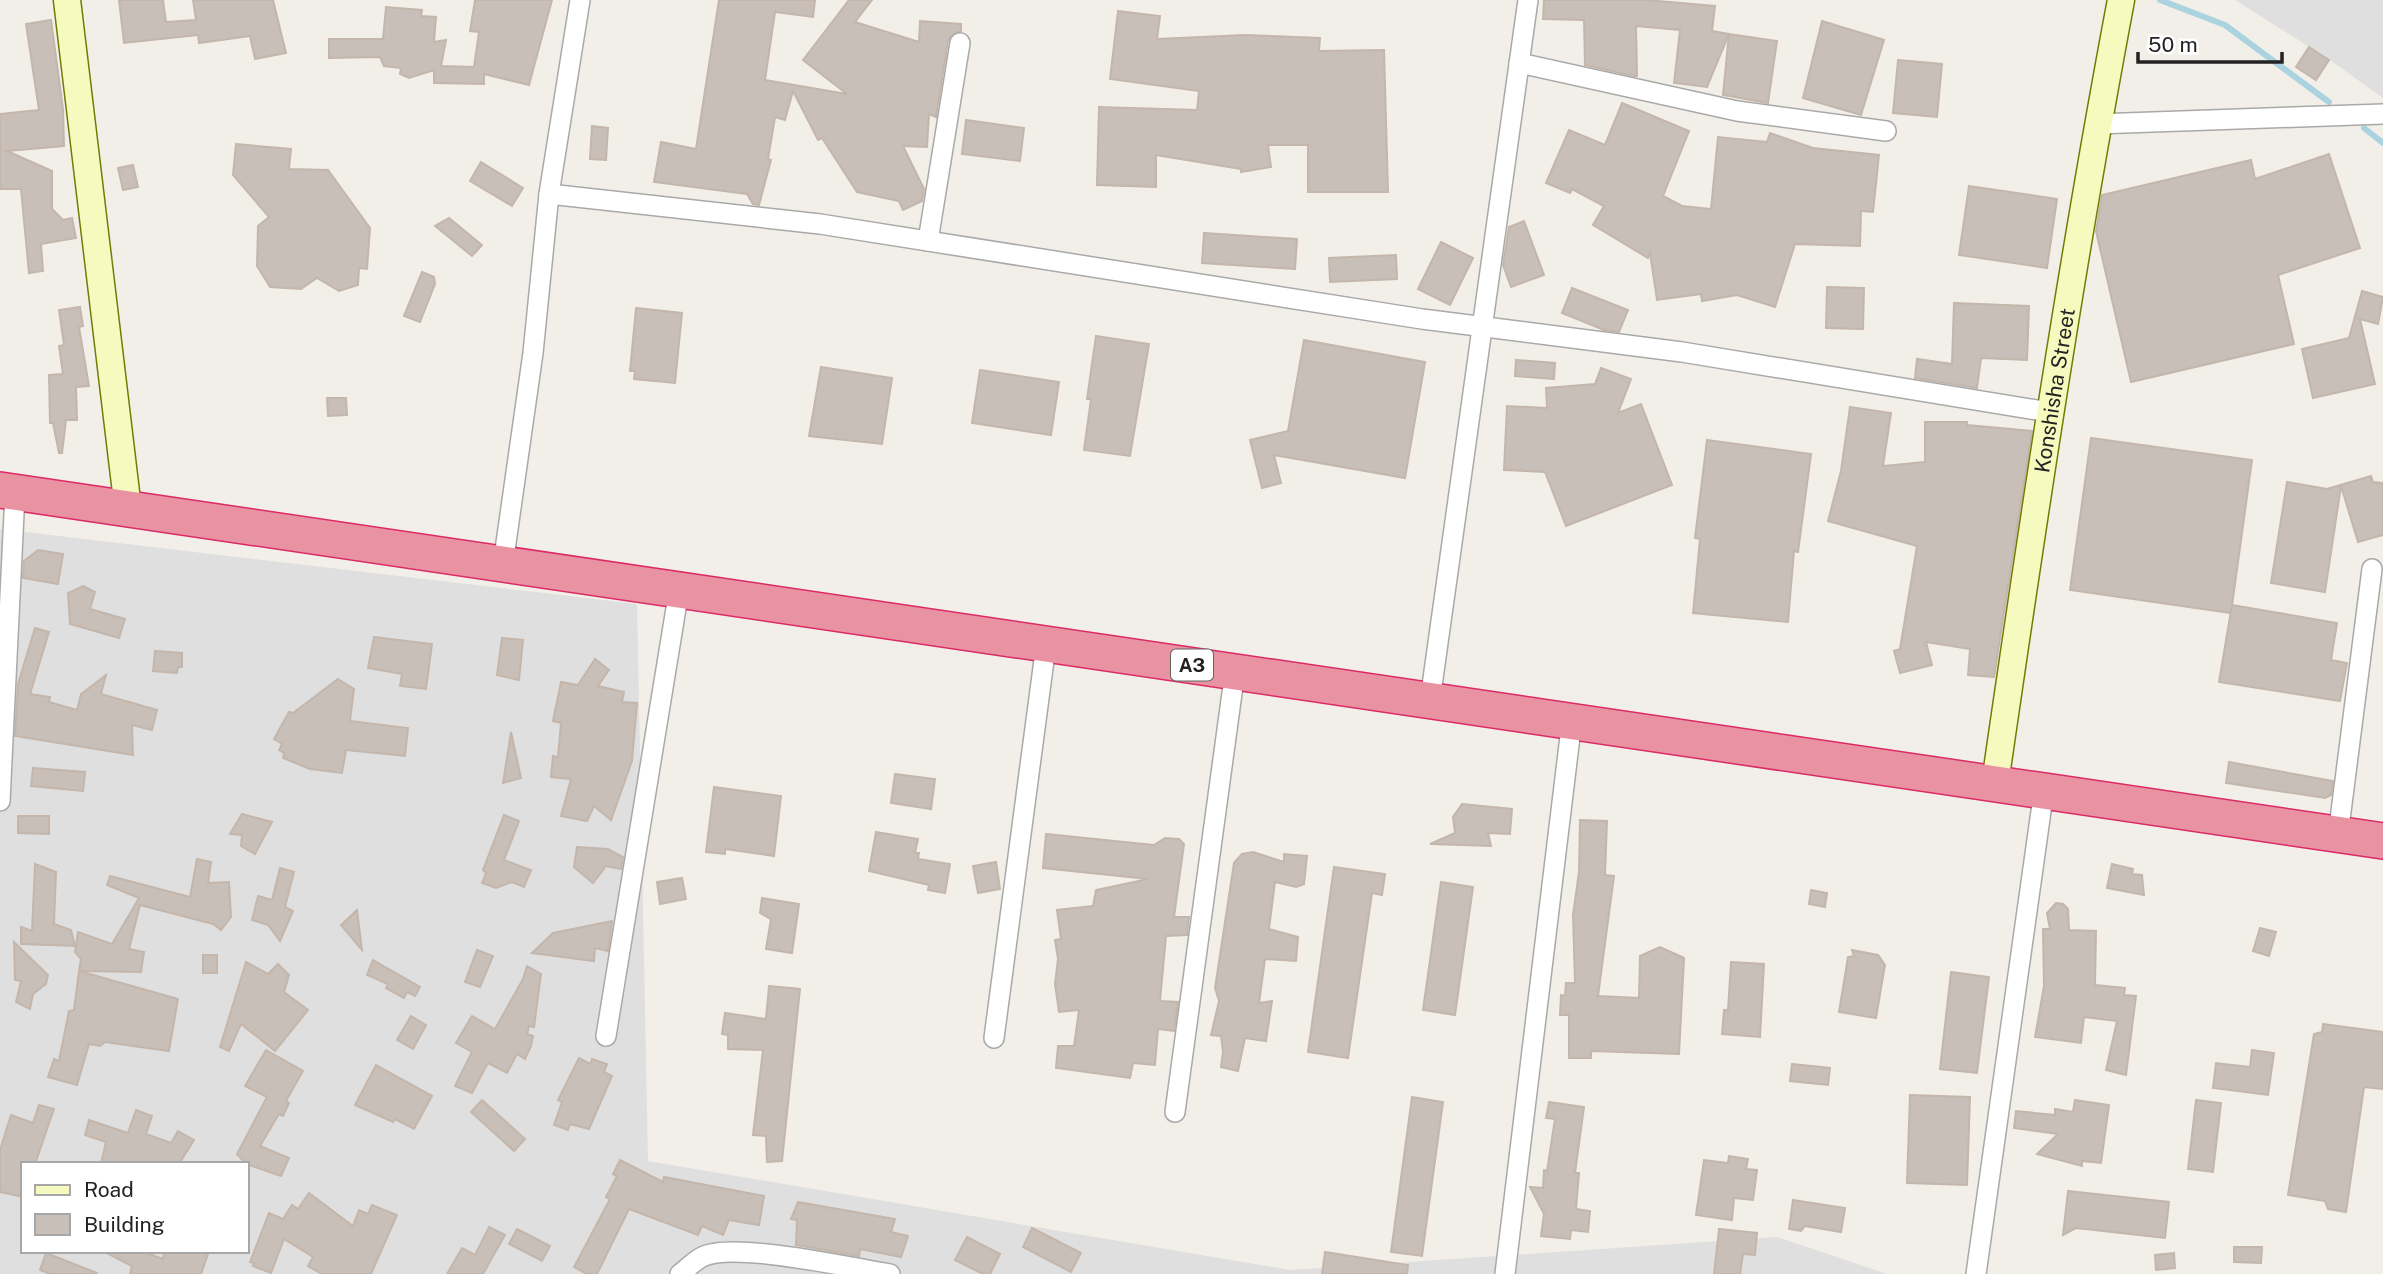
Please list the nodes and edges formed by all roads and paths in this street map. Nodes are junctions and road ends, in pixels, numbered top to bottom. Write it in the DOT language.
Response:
graph roads {
  1 [pos="67,0"];
  2 [pos="580,0"];
  3 [pos="1528,0"];
  4 [pos="2121,0"];
  5 [pos="960,43"];
  6 [pos="1519,63"];
  7 [pos="2383,114"];
  8 [pos="2096,124"];
  9 [pos="1885,131"];
  10 [pos="549,194"];
  11 [pos="928,241"];
  12 [pos="1481,326"];
  13 [pos="2049,412"];
  14 [pos="7,491"];
  15 [pos="128,509"];
  16 [pos="503,564"];
  17 [pos="2372,569"];
  18 [pos="679,590"];
  19 [pos="1046,645"];
  20 [pos="1235,671"];
  21 [pos="1430,700"];
  22 [pos="1572,720"];
  23 [pos="1995,783"];
  24 [pos="2044,790"];
  25 [pos="0,801"];
  26 [pos="2338,835"];
  27 [pos="2383,842"];
  28 [pos="606,1036"];
  29 [pos="994,1038"];
  30 [pos="1175,1112"];
  31 [pos="680,1274"];
  32 [pos="890,1274"];
  33 [pos="1505,1274"];
  34 [pos="1976,1274"];
  1 -- 15 [label="street"];
  2 -- 10 [label="street"];
  3 -- 6 [label="street"];
  4 -- 8 [label="street, Konshisha Street"];
  5 -- 11 [label="street"];
  6 -- 9 [label="street"];
  6 -- 12 [label="street"];
  7 -- 8 [label="street"];
  8 -- 13 [label="street, Konshisha Street"];
  10 -- 11 [label="street"];
  10 -- 16 [label="street"];
  11 -- 12 [label="street"];
  12 -- 13 [label="street"];
  12 -- 21 [label="street"];
  13 -- 23 [label="street, Konshisha Street"];
  14 -- 15 [label="highway, A3"];
  14 -- 25 [label="street"];
  15 -- 16 [label="highway, A3"];
  16 -- 18 [label="highway, A3"];
  17 -- 26 [label="street"];
  18 -- 19 [label="highway, A3"];
  18 -- 28 [label="street"];
  19 -- 20 [label="highway, A3"];
  19 -- 29 [label="street"];
  20 -- 21 [label="highway, A3"];
  20 -- 30 [label="street"];
  21 -- 22 [label="highway, A3"];
  22 -- 23 [label="highway, A3"];
  22 -- 33 [label="street"];
  23 -- 24 [label="highway, A3"];
  24 -- 26 [label="highway, A3"];
  24 -- 34 [label="street"];
  26 -- 27 [label="highway, A3"];
  31 -- 32 [label="street"];
}
